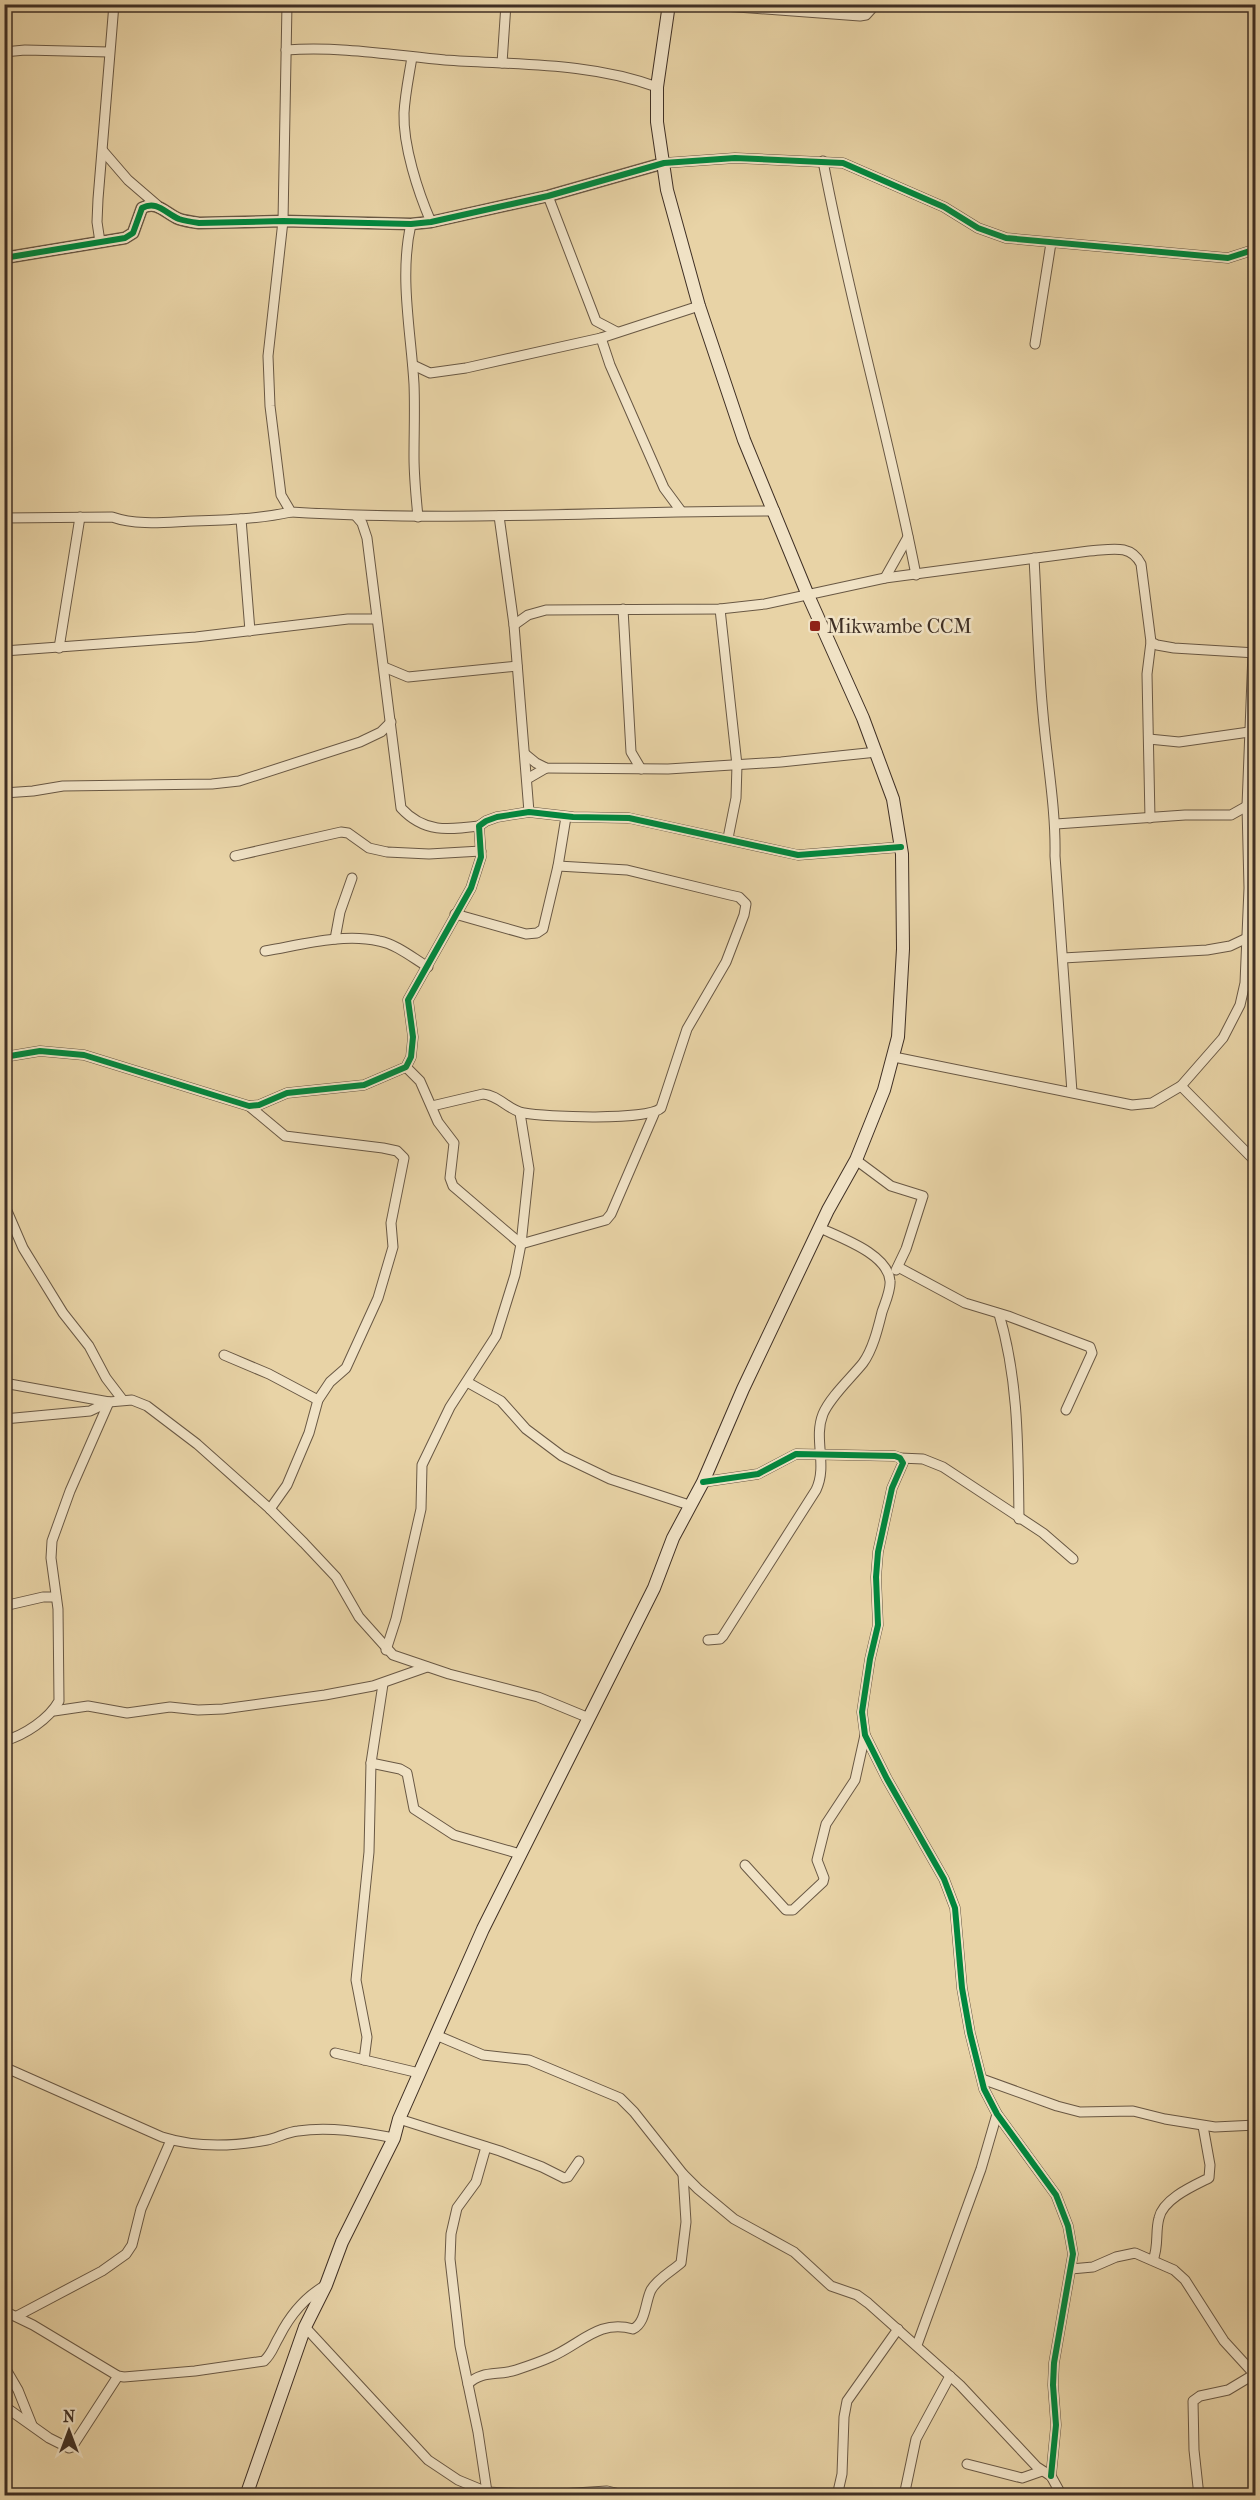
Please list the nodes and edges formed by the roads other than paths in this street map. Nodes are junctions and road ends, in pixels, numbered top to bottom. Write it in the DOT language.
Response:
graph roads {
  1 [pos="114,4"];
  2 [pos="287,4"];
  3 [pos="506,4"];
  4 [pos="669,4"];
  5 [pos="697,4"];
  6 [pos="876,4"];
  7 [pos="286,50"];
  8 [pos="4,52"];
  9 [pos="109,52"];
  10 [pos="412,57"];
  11 [pos="502,63"];
  12 [pos="657,87"];
  13 [pos="103,151"];
  14 [pos="823,161"];
  15 [pos="664,164"];
  16 [pos="548,196"];
  17 [pos="156,205"];
  18 [pos="283,221"];
  19 [pos="431,222"];
  20 [pos="411,224"];
  21 [pos="4,242"];
  22 [pos="100,242"];
  23 [pos="1051,243"];
  24 [pos="1256,249"];
  25 [pos="5,258"];
  26 [pos="699,306"];
  27 [pos="617,332"];
  28 [pos="601,338"];
  29 [pos="1035,344"];
  30 [pos="412,365"];
  31 [pos="430,373"];
  32 [pos="414,387"];
  33 [pos="291,512"];
  34 [pos="681,512"];
  35 [pos="775,512"];
  36 [pos="356,516"];
  37 [pos="499,516"];
  38 [pos="80,517"];
  39 [pos="418,517"];
  40 [pos="4,518"];
  41 [pos="241,519"];
  42 [pos="908,537"];
  43 [pos="1034,558"];
  44 [pos="916,575"];
  45 [pos="885,578"];
  46 [pos="807,593"];
  47 [pos="623,609"];
  48 [pos="720,609"];
  49 [pos="376,619"];
  50 [pos="514,625"];
  51 [pos="250,631"];
  52 [pos="1151,642"];
  53 [pos="59,648"];
  54 [pos="4,651"];
  55 [pos="1254,653"];
  56 [pos="517,666"];
  57 [pos="384,667"];
  58 [pos="401,676"];
  59 [pos="387,692"];
  60 [pos="391,722"];
  61 [pos="1249,732"];
  62 [pos="1149,739"];
  63 [pos="877,752"];
  64 [pos="525,754"];
  65 [pos="737,765"];
  66 [pos="546,768"];
  67 [pos="641,769"];
  68 [pos="527,779"];
  69 [pos="4,793"];
  70 [pos="1247,806"];
  71 [pos="529,812"];
  72 [pos="1231,815"];
  73 [pos="566,816"];
  74 [pos="1150,818"];
  75 [pos="1056,825"];
  76 [pos="479,826"];
  77 [pos="1247,827"];
  78 [pos="728,838"];
  79 [pos="901,847"];
  80 [pos="481,851"];
  81 [pos="235,856"];
  82 [pos="558,866"];
  83 [pos="352,878"];
  84 [pos="1252,888"];
  85 [pos="455,914"];
  86 [pos="1247,938"];
  87 [pos="335,939"];
  88 [pos="265,951"];
  89 [pos="1063,958"];
  90 [pos="428,967"];
  91 [pos="4,1057"];
  92 [pos="894,1057"];
  93 [pos="406,1067"];
  94 [pos="1181,1086"];
  95 [pos="1072,1092"];
  96 [pos="432,1106"];
  97 [pos="249,1107"];
  98 [pos="520,1113"];
  99 [pos="654,1114"];
  100 [pos="856,1160"];
  101 [pos="1256,1162"];
  102 [pos="4,1204"];
  103 [pos="820,1227"];
  104 [pos="521,1244"];
  105 [pos="897,1267"];
  106 [pos="890,1281"];
  107 [pos="999,1314"];
  108 [pos="224,1355"];
  109 [pos="467,1382"];
  110 [pos="4,1383"];
  111 [pos="122,1399"];
  112 [pos="318,1400"];
  113 [pos="109,1401"];
  114 [pos="1066,1410"];
  115 [pos="4,1419"];
  116 [pos="821,1454"];
  117 [pos="900,1458"];
  118 [pos="703,1482"];
  119 [pos="689,1505"];
  120 [pos="270,1509"];
  121 [pos="1019,1519"];
  122 [pos="1073,1558"];
  123 [pos="56,1597"];
  124 [pos="4,1606"];
  125 [pos="708,1640"];
  126 [pos="386,1650"];
  127 [pos="427,1667"];
  128 [pos="382,1684"];
  129 [pos="54,1711"];
  130 [pos="589,1718"];
  131 [pos="865,1735"];
  132 [pos="4,1741"];
  133 [pos="371,1763"];
  134 [pos="520,1854"];
  135 [pos="745,1865"];
  136 [pos="436,2035"];
  137 [pos="335,2054"];
  138 [pos="364,2060"];
  139 [pos="4,2067"];
  140 [pos="419,2073"];
  141 [pos="982,2079"];
  142 [pos="997,2114"];
  143 [pos="399,2119"];
  144 [pos="1256,2125"];
  145 [pos="1203,2127"];
  146 [pos="394,2138"];
  147 [pos="171,2140"];
  148 [pos="486,2147"];
  149 [pos="579,2161"];
  150 [pos="683,2174"];
  151 [pos="1153,2260"];
  152 [pos="1071,2270"];
  153 [pos="326,2285"];
  154 [pos="4,2311"];
  155 [pos="17,2316"];
  156 [pos="305,2327"];
  157 [pos="898,2329"];
  158 [pos="917,2345"];
  159 [pos="4,2366"];
  160 [pos="1254,2375"];
  161 [pos="118,2376"];
  162 [pos="950,2376"];
  163 [pos="468,2384"];
  164 [pos="4,2406"];
  165 [pos="32,2425"];
  166 [pos="967,2464"];
  167 [pos="1042,2471"];
  168 [pos="1051,2476"];
  169 [pos="481,2492"];
  170 [pos="246,2496"];
  171 [pos="628,2496"];
  172 [pos="837,2496"];
  173 [pos="904,2496"];
  174 [pos="1062,2496"];
  175 [pos="1199,2496"];
  1 -- 9 [label="street"];
  2 -- 7 [label="street"];
  3 -- 11 [label="street"];
  4 -- 12 [label="main road"];
  5 -- 6 [label="street"];
  7 -- 10 [label="street"];
  7 -- 18 [label="street"];
  8 -- 9 [label="street"];
  9 -- 13 [label="street"];
  10 -- 11 [label="street"];
  10 -- 19 [label="street"];
  11 -- 12 [label="street"];
  12 -- 15 [label="main road"];
  13 -- 17 [label="street"];
  13 -- 22 [label="street"];
  14 -- 15 [label="street"];
  14 -- 23 [label="street"];
  14 -- 42 [label="street"];
  15 -- 16 [label="street"];
  15 -- 26 [label="main road"];
  16 -- 19 [label="street"];
  16 -- 27 [label="street"];
  17 -- 18 [label="street"];
  17 -- 22 [label="street"];
  18 -- 20 [label="street"];
  18 -- 33 [label="street"];
  19 -- 20 [label="street"];
  20 -- 30 [label="street"];
  21 -- 25 [label="street"];
  22 -- 25 [label="street"];
  23 -- 24 [label="street"];
  23 -- 29 [label="street"];
  26 -- 27 [label="street"];
  26 -- 35 [label="main road"];
  27 -- 28 [label="street"];
  28 -- 31 [label="street"];
  28 -- 34 [label="street"];
  30 -- 31 [label="street"];
  30 -- 32 [label="street"];
  31 -- 32 [label="street"];
  32 -- 39 [label="street"];
  33 -- 36 [label="street"];
  33 -- 41 [label="street"];
  34 -- 35 [label="street"];
  34 -- 37 [label="street"];
  35 -- 46 [label="main road"];
  36 -- 39 [label="street"];
  36 -- 49 [label="street"];
  37 -- 39 [label="street"];
  37 -- 50 [label="street"];
  38 -- 40 [label="street"];
  38 -- 41 [label="street"];
  38 -- 53 [label="street"];
  41 -- 51 [label="street"];
  42 -- 44 [label="street"];
  42 -- 45 [label="street"];
  43 -- 44 [label="street"];
  43 -- 52 [label="street"];
  43 -- 75 [label="street"];
  44 -- 45 [label="street"];
  45 -- 46 [label="street"];
  46 -- 48 [label="street"];
  46 -- 63 [label="main road"];
  47 -- 48 [label="street"];
  47 -- 50 [label="street"];
  47 -- 67 [label="street"];
  48 -- 65 [label="street"];
  49 -- 51 [label="street"];
  49 -- 57 [label="street"];
  50 -- 56 [label="street"];
  51 -- 53 [label="street"];
  52 -- 55 [label="street"];
  52 -- 62 [label="street"];
  53 -- 54 [label="street"];
  55 -- 61 [label="street"];
  56 -- 58 [label="street"];
  56 -- 64 [label="street"];
  57 -- 58 [label="street"];
  57 -- 59 [label="street"];
  58 -- 59 [label="street"];
  59 -- 60 [label="street"];
  60 -- 69 [label="street"];
  60 -- 76 [label="street"];
  61 -- 62 [label="street"];
  61 -- 70 [label="street"];
  62 -- 74 [label="street"];
  63 -- 65 [label="street"];
  63 -- 79 [label="main road"];
  64 -- 66 [label="street"];
  64 -- 68 [label="street"];
  65 -- 67 [label="street"];
  65 -- 78 [label="street"];
  66 -- 67 [label="street"];
  66 -- 68 [label="street"];
  68 -- 71 [label="street"];
  70 -- 72 [label="street"];
  70 -- 77 [label="street"];
  71 -- 73 [label="street"];
  71 -- 76 [label="street"];
  72 -- 74 [label="street"];
  72 -- 77 [label="street"];
  73 -- 78 [label="street"];
  73 -- 82 [label="street"];
  74 -- 75 [label="street"];
  75 -- 89 [label="street"];
  76 -- 80 [label="street"];
  77 -- 84 [label="street"];
  78 -- 79 [label="street"];
  79 -- 92 [label="main road"];
  80 -- 81 [label="street"];
  80 -- 85 [label="street"];
  82 -- 85 [label="street"];
  82 -- 99 [label="street"];
  83 -- 87 [label="street"];
  84 -- 86 [label="street"];
  85 -- 90 [label="street"];
  86 -- 89 [label="street"];
  86 -- 94 [label="street"];
  87 -- 88 [label="street"];
  87 -- 90 [label="street"];
  89 -- 95 [label="street"];
  90 -- 93 [label="street"];
  91 -- 97 [label="street"];
  92 -- 95 [label="street"];
  92 -- 100 [label="main road"];
  93 -- 96 [label="street"];
  93 -- 97 [label="street"];
  94 -- 95 [label="street"];
  94 -- 101 [label="street"];
  96 -- 98 [label="street"];
  96 -- 104 [label="street"];
  97 -- 112 [label="street"];
  98 -- 99 [label="street"];
  98 -- 104 [label="street"];
  99 -- 104 [label="street"];
  100 -- 103 [label="main road"];
  100 -- 105 [label="street"];
  102 -- 111 [label="street"];
  103 -- 106 [label="street"];
  103 -- 118 [label="main road"];
  104 -- 109 [label="street"];
  105 -- 106 [label="street"];
  105 -- 107 [label="street"];
  106 -- 116 [label="street"];
  107 -- 114 [label="street"];
  107 -- 121 [label="street"];
  108 -- 112 [label="street"];
  109 -- 119 [label="street"];
  109 -- 126 [label="street"];
  110 -- 113 [label="street"];
  111 -- 113 [label="street"];
  111 -- 120 [label="street"];
  112 -- 120 [label="street"];
  113 -- 115 [label="street"];
  113 -- 123 [label="street"];
  116 -- 117 [label="street"];
  116 -- 118 [label="street"];
  116 -- 125 [label="street"];
  117 -- 121 [label="street"];
  117 -- 131 [label="street"];
  118 -- 119 [label="main road"];
  119 -- 130 [label="main road"];
  120 -- 126 [label="street"];
  121 -- 122 [label="street"];
  123 -- 124 [label="street"];
  123 -- 129 [label="street"];
  126 -- 127 [label="street"];
  127 -- 128 [label="street"];
  127 -- 130 [label="street"];
  128 -- 129 [label="street"];
  128 -- 133 [label="street"];
  129 -- 132 [label="street"];
  130 -- 134 [label="main road"];
  131 -- 135 [label="street"];
  131 -- 141 [label="street"];
  133 -- 134 [label="street"];
  133 -- 138 [label="street"];
  134 -- 136 [label="main road"];
  136 -- 140 [label="main road"];
  136 -- 150 [label="street"];
  137 -- 138 [label="street"];
  138 -- 140 [label="street"];
  139 -- 147 [label="street"];
  140 -- 143 [label="main road"];
  141 -- 142 [label="street"];
  141 -- 145 [label="street"];
  142 -- 152 [label="street"];
  142 -- 158 [label="street"];
  143 -- 146 [label="main road"];
  143 -- 148 [label="street"];
  144 -- 145 [label="street"];
  145 -- 151 [label="street"];
  146 -- 147 [label="street"];
  146 -- 153 [label="main road"];
  147 -- 155 [label="street"];
  148 -- 149 [label="street"];
  148 -- 163 [label="street"];
  150 -- 157 [label="street"];
  150 -- 163 [label="street"];
  151 -- 152 [label="street"];
  151 -- 160 [label="street"];
  152 -- 168 [label="street"];
  153 -- 156 [label="main road"];
  153 -- 161 [label="street"];
  154 -- 155 [label="street"];
  155 -- 161 [label="street"];
  156 -- 169 [label="street"];
  156 -- 170 [label="main road"];
  157 -- 158 [label="street"];
  157 -- 172 [label="street"];
  158 -- 162 [label="street"];
  159 -- 165 [label="street"];
  160 -- 175 [label="street"];
  161 -- 165 [label="street"];
  162 -- 167 [label="street"];
  162 -- 173 [label="street"];
  163 -- 169 [label="street"];
  164 -- 165 [label="street"];
  166 -- 167 [label="street"];
  167 -- 168 [label="street"];
  168 -- 174 [label="street"];
  169 -- 171 [label="street"];
}
